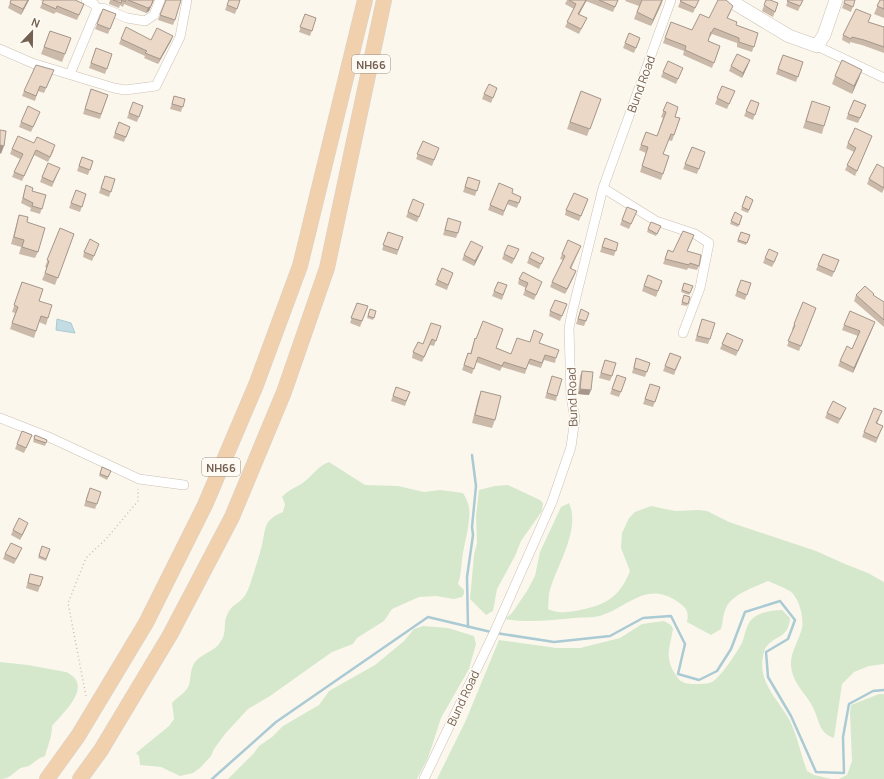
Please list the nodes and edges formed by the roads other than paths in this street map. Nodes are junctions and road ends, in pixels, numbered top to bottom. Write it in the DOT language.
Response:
graph roads {
  1 [pos="86,0"];
  2 [pos="160,0"];
  3 [pos="187,0"];
  4 [pos="365,0"];
  5 [pos="384,0"];
  6 [pos="671,0"];
  7 [pos="729,0"];
  8 [pos="836,0"];
  9 [pos="97,9"];
  10 [pos="817,46"];
  11 [pos="0,49"];
  12 [pos="70,74"];
  13 [pos="884,78"];
  14 [pos="603,188"];
  15 [pos="683,333"];
  16 [pos="0,418"];
  17 [pos="184,485"];
  18 [pos="47,779"];
  19 [pos="80,779"];
  20 [pos="424,779"];
  1 -- 9 [label="street"];
  2 -- 9 [label="street"];
  3 -- 12 [label="street"];
  4 -- 18 [label="highway, NH66"];
  5 -- 19 [label="highway, NH66"];
  6 -- 14 [label="street, Bund Road"];
  7 -- 10 [label="main road"];
  8 -- 10 [label="main road"];
  9 -- 12 [label="street"];
  10 -- 13 [label="street"];
  11 -- 12 [label="street"];
  14 -- 15 [label="street"];
  14 -- 20 [label="street, Bund Road"];
  16 -- 17 [label="street"];
}
